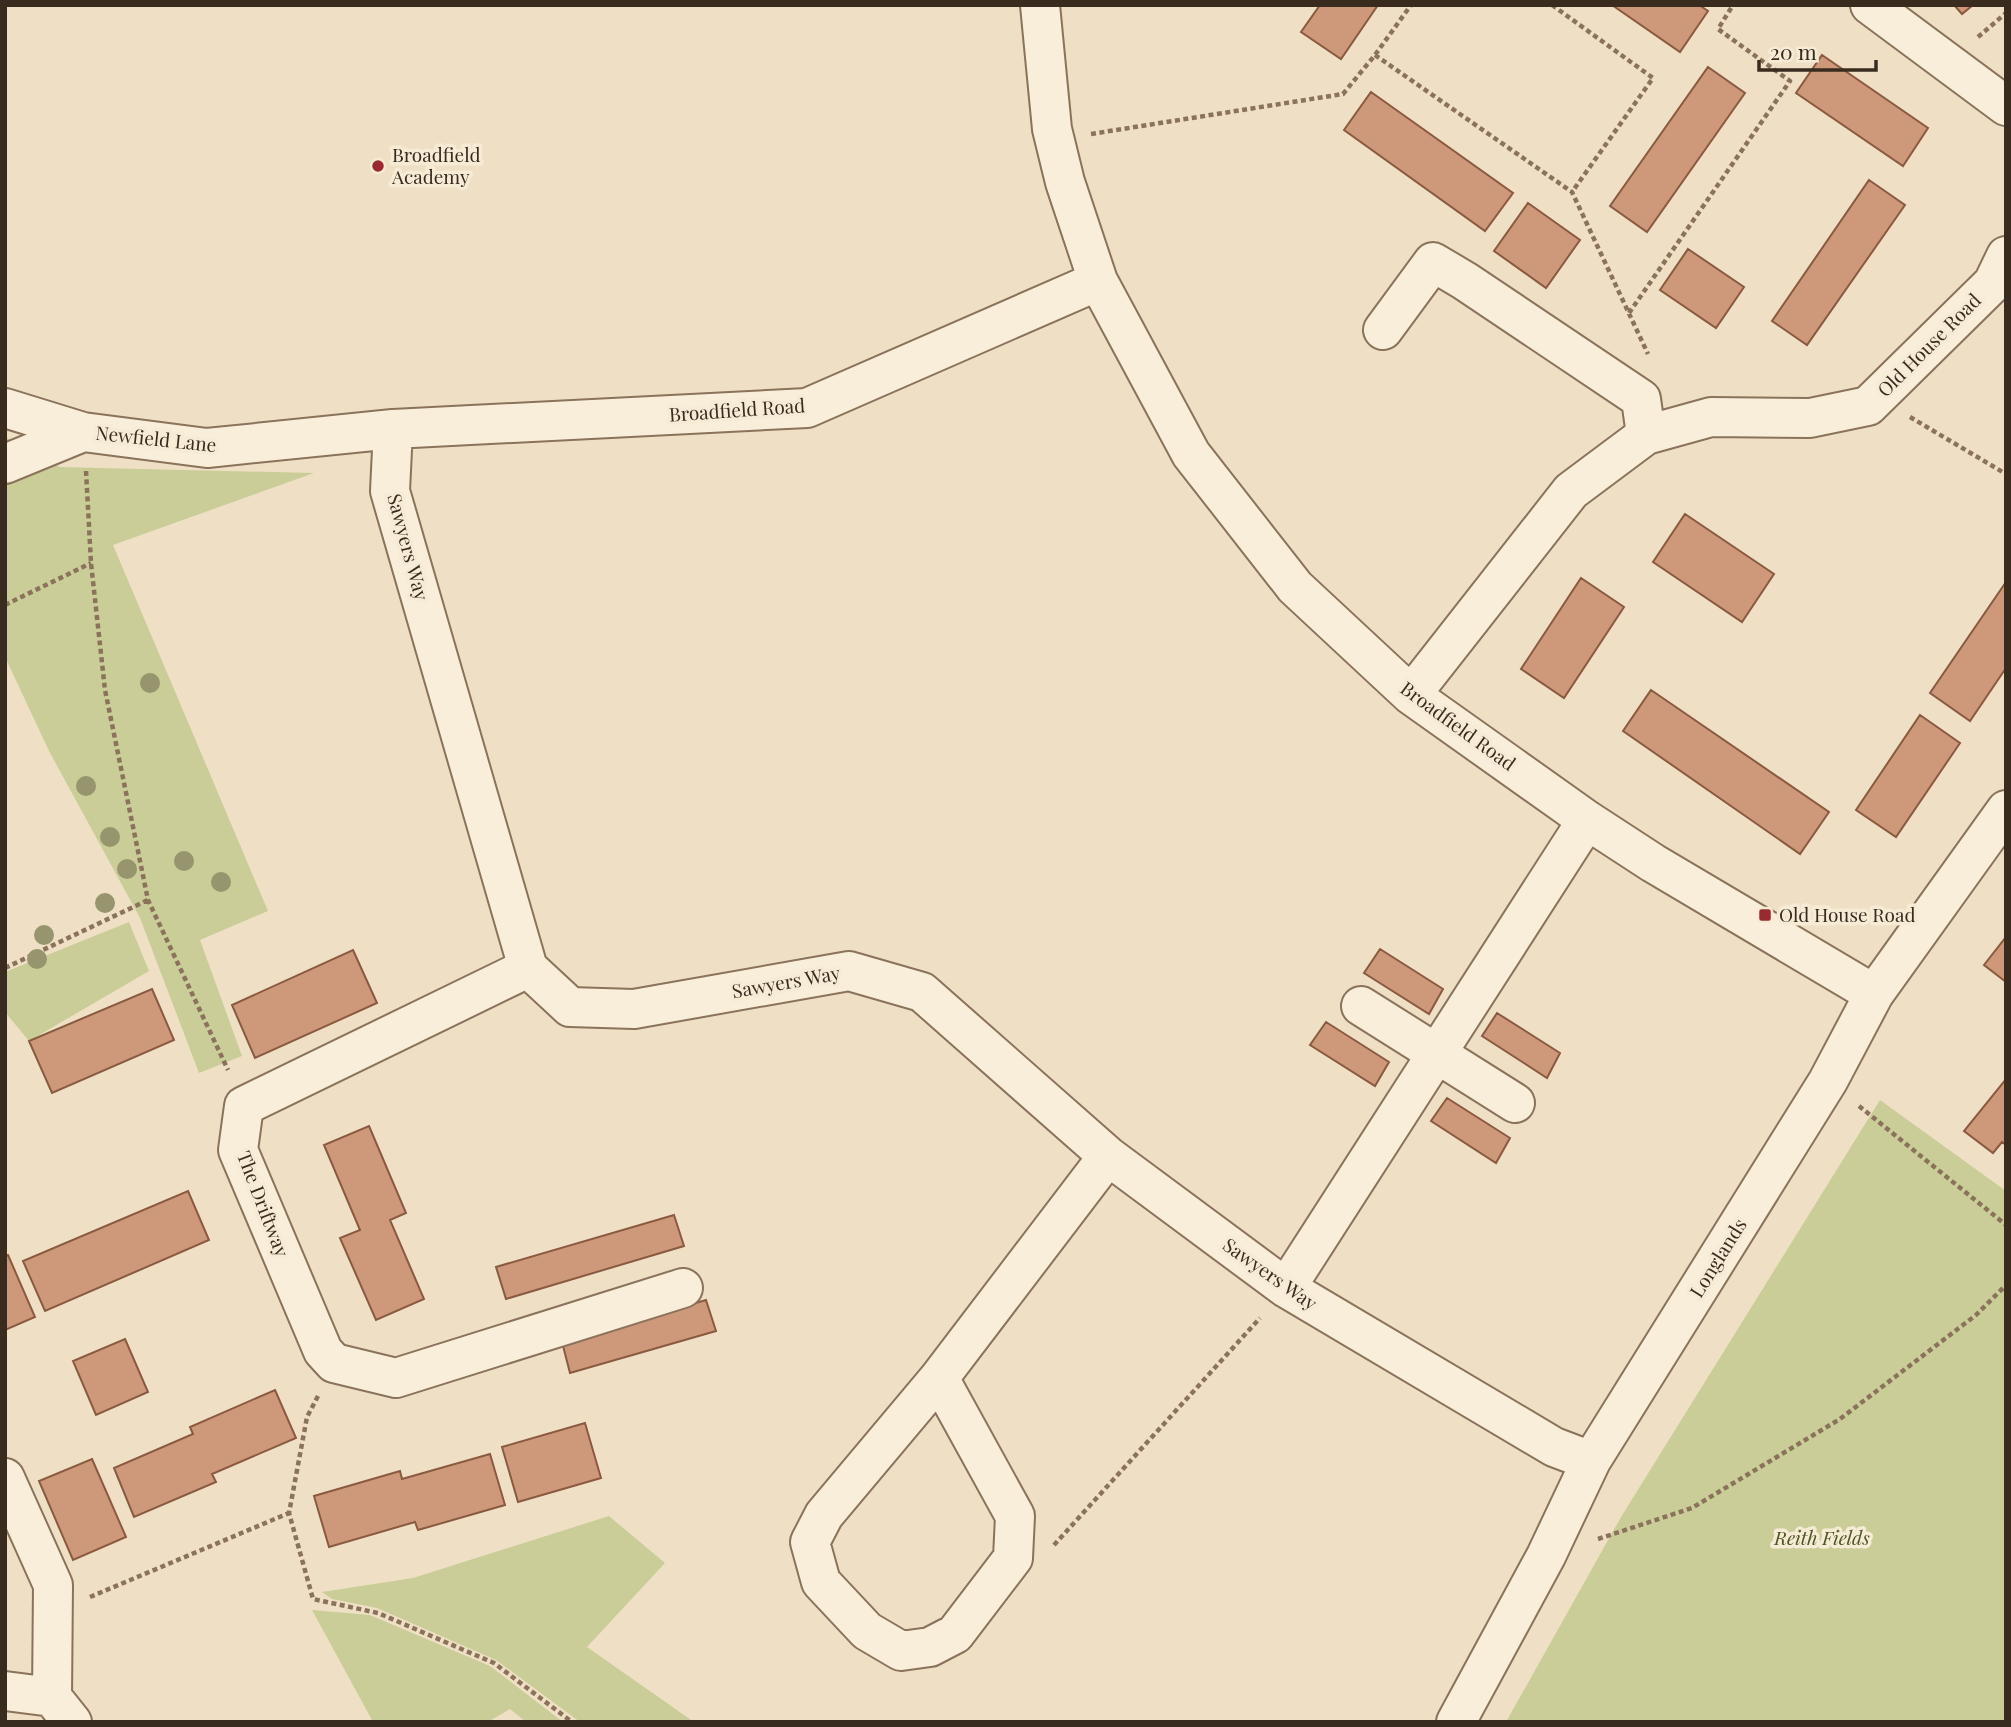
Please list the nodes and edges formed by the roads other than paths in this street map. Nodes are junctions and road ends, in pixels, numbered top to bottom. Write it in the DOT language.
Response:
graph roads {
  1 [pos="1040,5"];
  2 [pos="1870,5"];
  3 [pos="2006,106"];
  4 [pos="2006,256"];
  5 [pos="1098,281"];
  6 [pos="1383,330"];
  7 [pos="5,408"];
  8 [pos="393,429"];
  9 [pos="83,432"];
  10 [pos="1646,435"];
  11 [pos="5,464"];
  12 [pos="1411,695"];
  13 [pos="2006,810"];
  14 [pos="1587,820"];
  15 [pos="528,968"];
  16 [pos="1874,994"];
  17 [pos="1361,1006"];
  18 [pos="1437,1054"];
  19 [pos="1515,1103"];
  20 [pos="1108,1156"];
  21 [pos="682,1288"];
  22 [pos="1286,1288"];
  23 [pos="939,1378"];
  24 [pos="1591,1461"];
  25 [pos="5,1478"];
  26 [pos="5,1691"];
  27 [pos="62,1709"];
  28 [pos="1456,1722"];
  1 -- 5 [label="street, Broadfield Road"];
  2 -- 3 [label="street"];
  4 -- 10 [label="street, Old House Road"];
  5 -- 8 [label="street, Broadfield Road"];
  5 -- 12 [label="street, Broadfield Road"];
  6 -- 10 [label="street"];
  7 -- 9 [label="street, Newfield Lane"];
  8 -- 9 [label="street, Newfield Lane"];
  8 -- 15 [label="street, Sawyers Way"];
  9 -- 11 [label="street"];
  10 -- 12 [label="street, Old House Road"];
  12 -- 14 [label="street, Broadfield Road"];
  13 -- 16 [label="street, Longlands"];
  14 -- 16 [label="street, Broadfield Road"];
  14 -- 18 [label="street"];
  15 -- 20 [label="street, Sawyers Way"];
  15 -- 21 [label="street, The Driftway"];
  16 -- 24 [label="street, Longlands"];
  17 -- 18 [label="street"];
  18 -- 19 [label="street"];
  18 -- 22 [label="street"];
  20 -- 22 [label="street, Sawyers Way"];
  20 -- 23 [label="street"];
  22 -- 24 [label="street, Sawyers Way"];
  23 -- 23 [label="street"];
  24 -- 28 [label="street, Longlands"];
  25 -- 27 [label="street"];
  26 -- 27 [label="street"];
}
